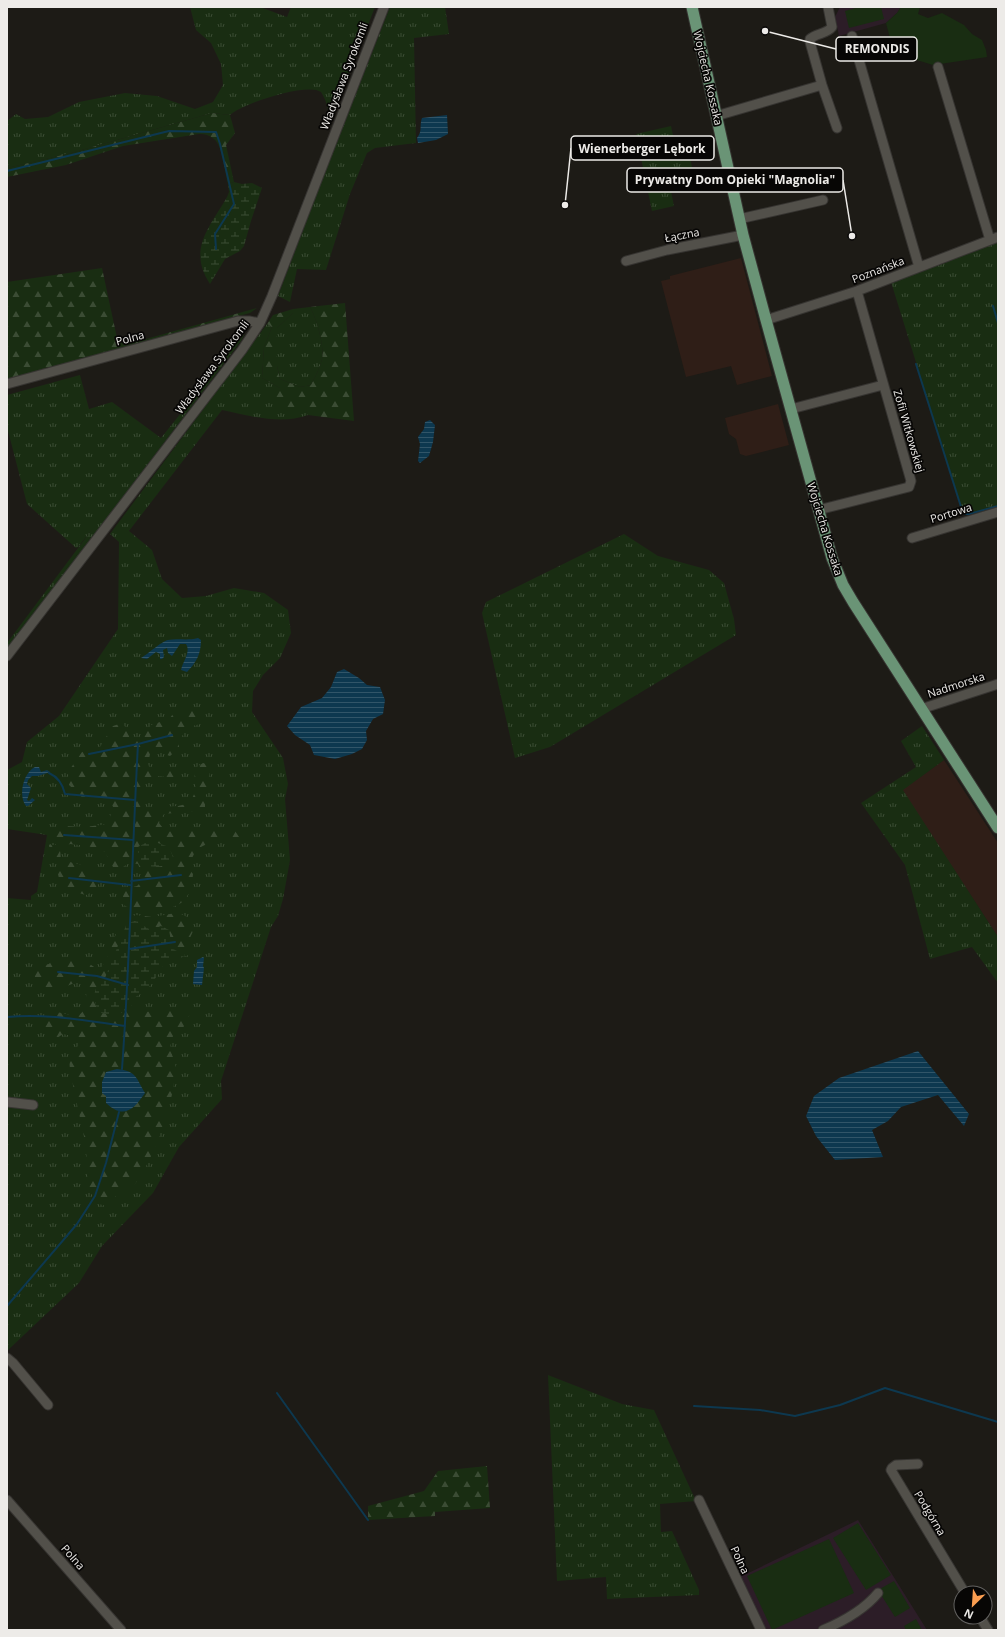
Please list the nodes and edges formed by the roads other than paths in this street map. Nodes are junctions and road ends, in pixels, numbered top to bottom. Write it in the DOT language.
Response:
graph roads {
  1 [pos="384,7"];
  2 [pos="692,7"];
  3 [pos="828,7"];
  4 [pos="852,36"];
  5 [pos="938,67"];
  6 [pos="822,85"];
  7 [pos="716,116"];
  8 [pos="836,128"];
  9 [pos="823,200"];
  10 [pos="740,219"];
  11 [pos="743,235"];
  12 [pos="994,238"];
  13 [pos="626,261"];
  14 [pos="919,267"];
  15 [pos="857,291"];
  16 [pos="766,320"];
  17 [pos="260,322"];
  18 [pos="7,384"];
  19 [pos="883,385"];
  20 [pos="791,409"];
  21 [pos="818,510"];
  22 [pos="998,512"];
  23 [pos="912,538"];
  24 [pos="7,656"];
  25 [pos="998,684"];
  26 [pos="921,709"];
  27 [pos="998,828"];
  28 [pos="7,1102"];
  29 [pos="33,1105"];
  30 [pos="7,1358"];
  31 [pos="48,1405"];
  32 [pos="918,1464"];
  33 [pos="7,1500"];
  34 [pos="699,1500"];
  35 [pos="960,1585"];
  36 [pos="878,1593"];
  37 [pos="121,1630"];
  38 [pos="761,1630"];
  39 [pos="823,1630"];
  1 -- 17 [label="street, Władysława Syrokomli"];
  2 -- 7 [label="main road, Wojciecha Kossaka"];
  3 -- 6 [label="street"];
  4 -- 14 [label="street"];
  5 -- 12 [label="street"];
  6 -- 7 [label="street"];
  6 -- 8 [label="street"];
  7 -- 10 [label="main road, Wojciecha Kossaka"];
  9 -- 10 [label="street"];
  10 -- 11 [label="main road, Wojciecha Kossaka"];
  11 -- 13 [label="street, Łączna"];
  11 -- 16 [label="main road, Wojciecha Kossaka"];
  12 -- 14 [label="street, Poznańska"];
  14 -- 15 [label="street, Poznańska"];
  15 -- 16 [label="street, Poznańska"];
  15 -- 19 [label="street, Zofii Witkowskiej"];
  16 -- 20 [label="main road, Wojciecha Kossaka"];
  17 -- 18 [label="street, Polna"];
  17 -- 24 [label="street, Władysława Syrokomli"];
  19 -- 20 [label="street"];
  19 -- 21 [label="street, Zofii Witkowskiej"];
  20 -- 21 [label="main road, Wojciecha Kossaka"];
  21 -- 26 [label="main road, Wojciecha Kossaka"];
  22 -- 23 [label="street, Portowa"];
  25 -- 26 [label="street, Nadmorska"];
  26 -- 27 [label="main road, Wojciecha Kossaka"];
  28 -- 29 [label="street"];
  30 -- 31 [label="street"];
  32 -- 35 [label="street, Podgórna"];
  33 -- 37 [label="street, Polna"];
  34 -- 38 [label="street, Polna"];
  36 -- 39 [label="street"];
}
